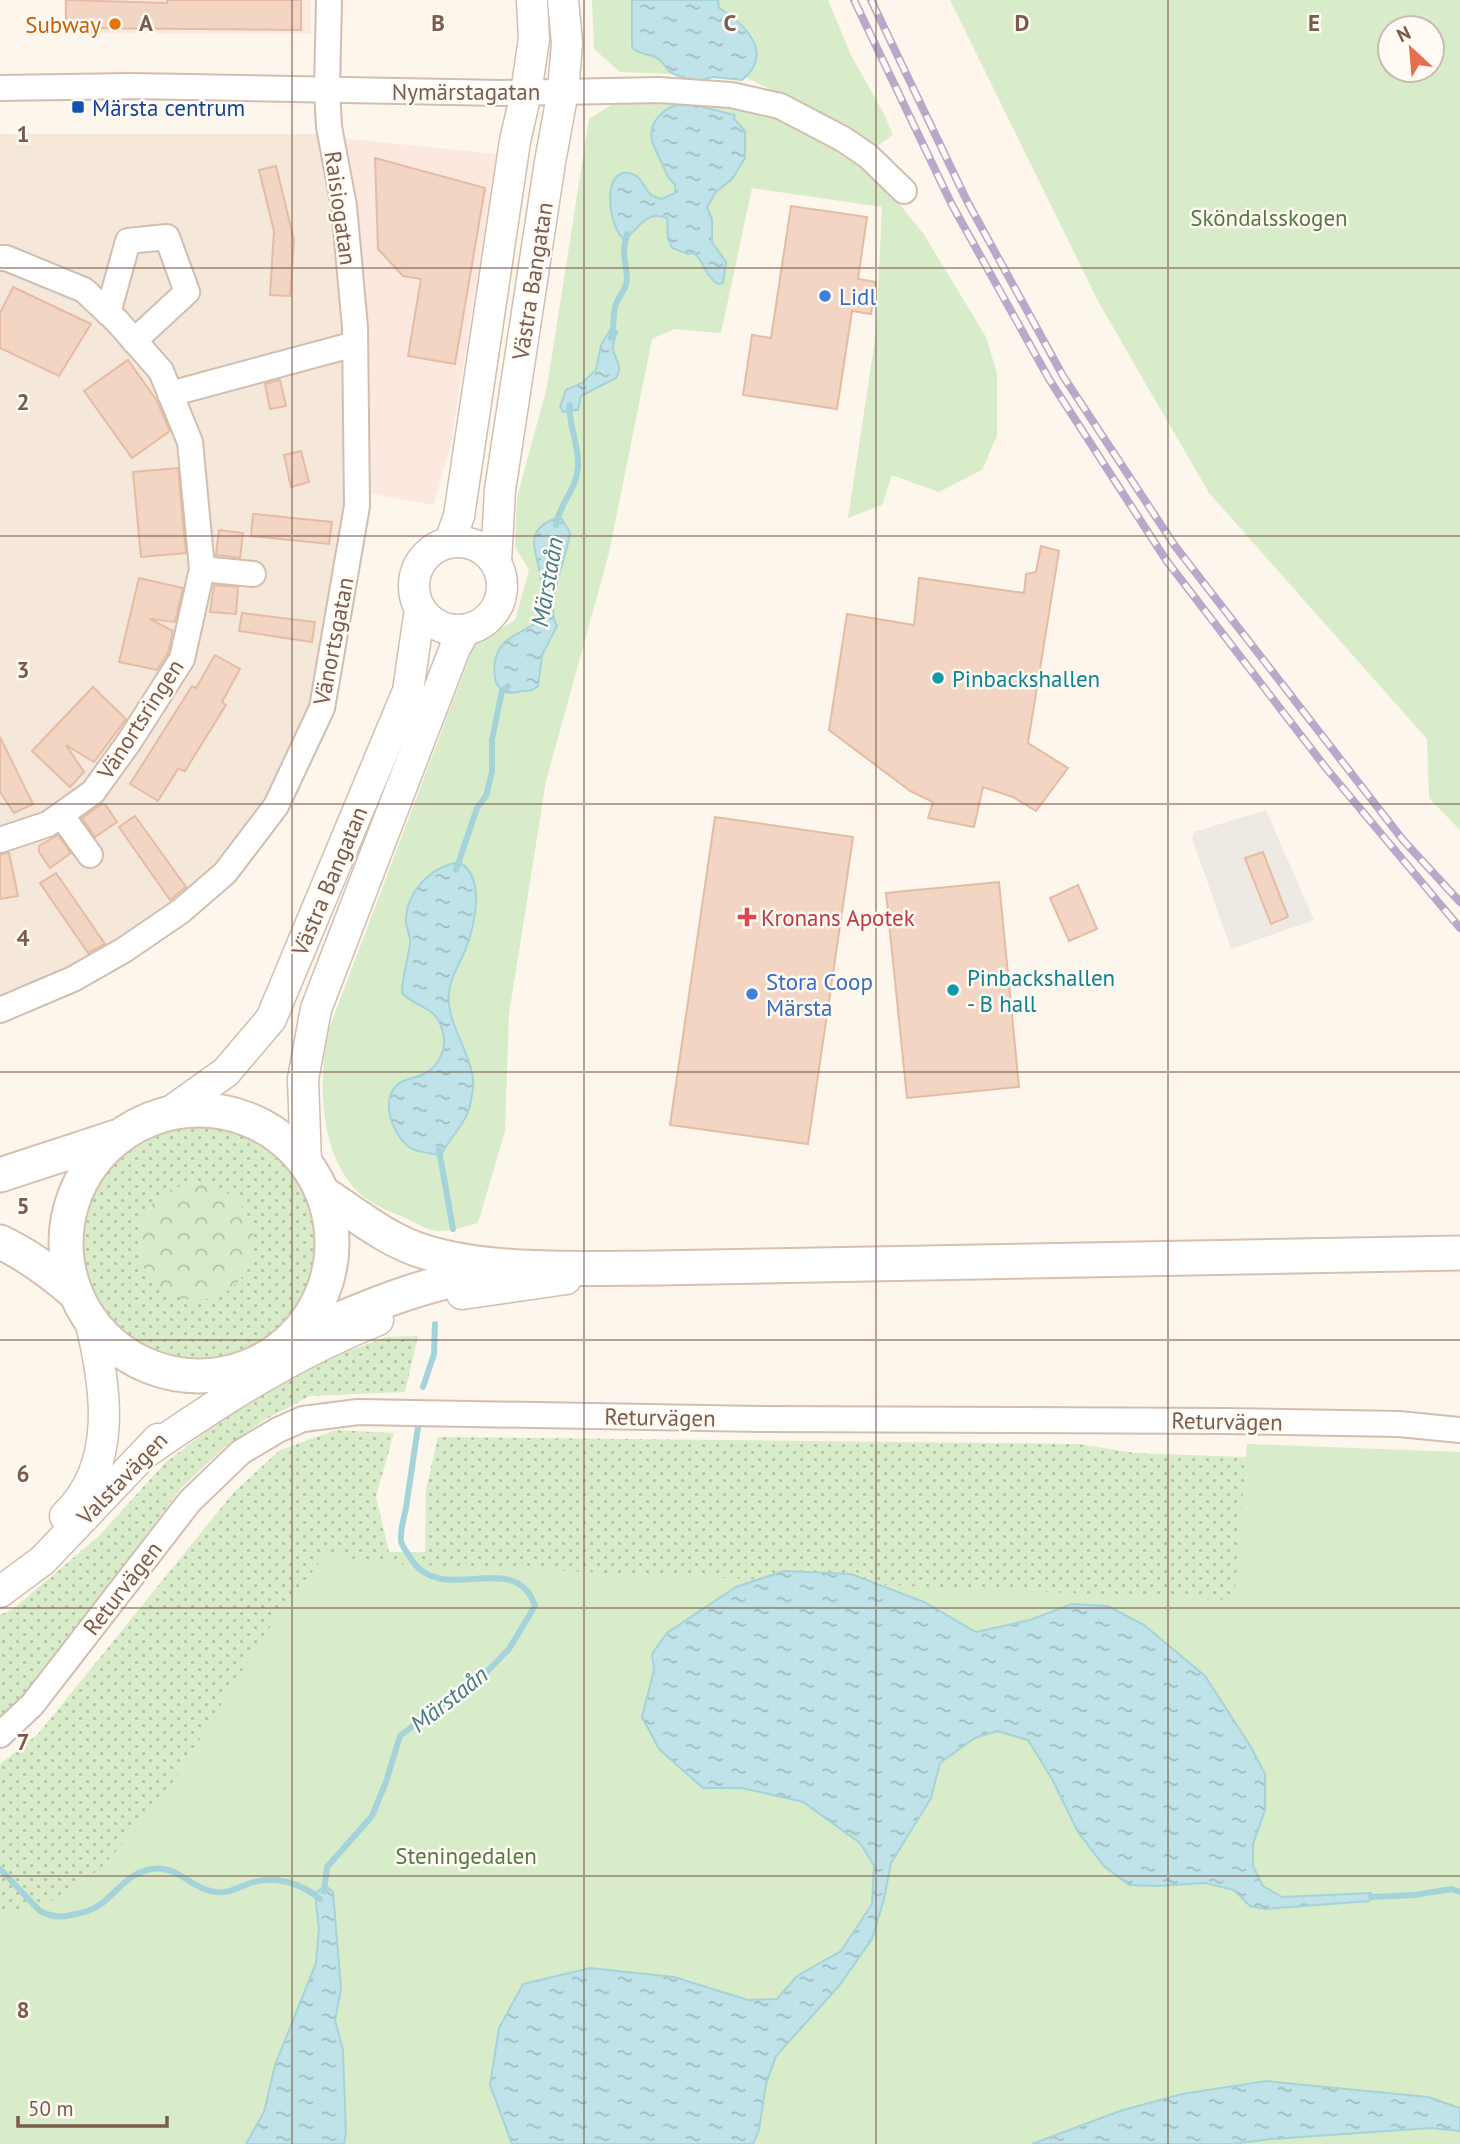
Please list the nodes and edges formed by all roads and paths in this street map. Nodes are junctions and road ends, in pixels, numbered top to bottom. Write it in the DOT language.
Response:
graph roads {
  1 [pos="329,0"];
  2 [pos="532,0"];
  3 [pos="563,0"];
  4 [pos="0,88"];
  5 [pos="327,89"];
  6 [pos="563,91"];
  7 [pos="526,93"];
  8 [pos="904,191"];
  9 [pos="0,258"];
  10 [pos="108,313"];
  11 [pos="355,335"];
  12 [pos="134,341"];
  13 [pos="170,394"];
  14 [pos="450,541"];
  15 [pos="496,562"];
  16 [pos="202,569"];
  17 [pos="253,574"];
  18 [pos="420,609"];
  19 [pos="465,630"];
  20 [pos="62,816"];
  21 [pos="0,840"];
  22 [pos="90,855"];
  23 [pos="0,1010"];
  24 [pos="170,1112"];
  25 [pos="118,1136"];
  26 [pos="306,1163"];
  27 [pos="0,1175"];
  28 [pos="323,1193"];
  29 [pos="0,1242"];
  30 [pos="1460,1252"];
  31 [pos="537,1268"];
  32 [pos="658,1268"];
  33 [pos="83,1307"];
  34 [pos="290,1341"];
  35 [pos="247,1368"];
  36 [pos="1460,1430"];
  37 [pos="145,1453"];
  38 [pos="0,1570"];
  39 [pos="0,1592"];
  40 [pos="0,1735"];
  1 -- 5 [label="street, Raisiogatan"];
  2 -- 7 [label="street, Västra Bangatan"];
  3 -- 6 [label="street, Västra Bangatan"];
  4 -- 5 [label="street, Nymärstagatan"];
  5 -- 7 [label="street, Nymärstagatan"];
  5 -- 11 [label="street, Raisiogatan"];
  6 -- 7 [label="street, Nymärstagatan"];
  6 -- 8 [label="street, Nymärstagatan"];
  6 -- 15 [label="street, Västra Bangatan"];
  7 -- 14 [label="street, Västra Bangatan"];
  9 -- 10 [label="street, Vänortsringen"];
  10 -- 12 [label="street, Vänortsringen"];
  10 -- 12 [label="street"];
  11 -- 13 [label="street"];
  11 -- 23 [label="street, Vänortsgatan"];
  12 -- 13 [label="street, Vänortsringen"];
  13 -- 16 [label="street, Vänortsringen"];
  14 -- 15 [label="street"];
  14 -- 18 [label="street, Västra Bangatan"];
  15 -- 19 [label="street, Västra Bangatan"];
  16 -- 17 [label="street"];
  16 -- 20 [label="street, Vänortsringen"];
  18 -- 19 [label="street"];
  18 -- 24 [label="street, Västra Bangatan"];
  19 -- 26 [label="street, Västra Bangatan"];
  20 -- 21 [label="street, Vänortsringen"];
  20 -- 22 [label="street"];
  24 -- 25 [label="main road"];
  24 -- 26 [label="main road"];
  25 -- 27 [label="main road"];
  25 -- 33 [label="main road"];
  26 -- 28 [label="main road"];
  28 -- 31 [label="main road"];
  28 -- 34 [label="main road"];
  29 -- 33 [label="main road"];
  30 -- 32 [label="main road"];
  31 -- 32 [label="main road"];
  31 -- 34 [label="main road"];
  32 -- 37 [label="street"];
  33 -- 35 [label="main road"];
  33 -- 38 [label="street, Valstavägen"];
  34 -- 35 [label="main road"];
  35 -- 37 [label="street, Valstavägen"];
  36 -- 40 [label="street, Returvägen"];
  37 -- 39 [label="street, Valstavägen"];
}
